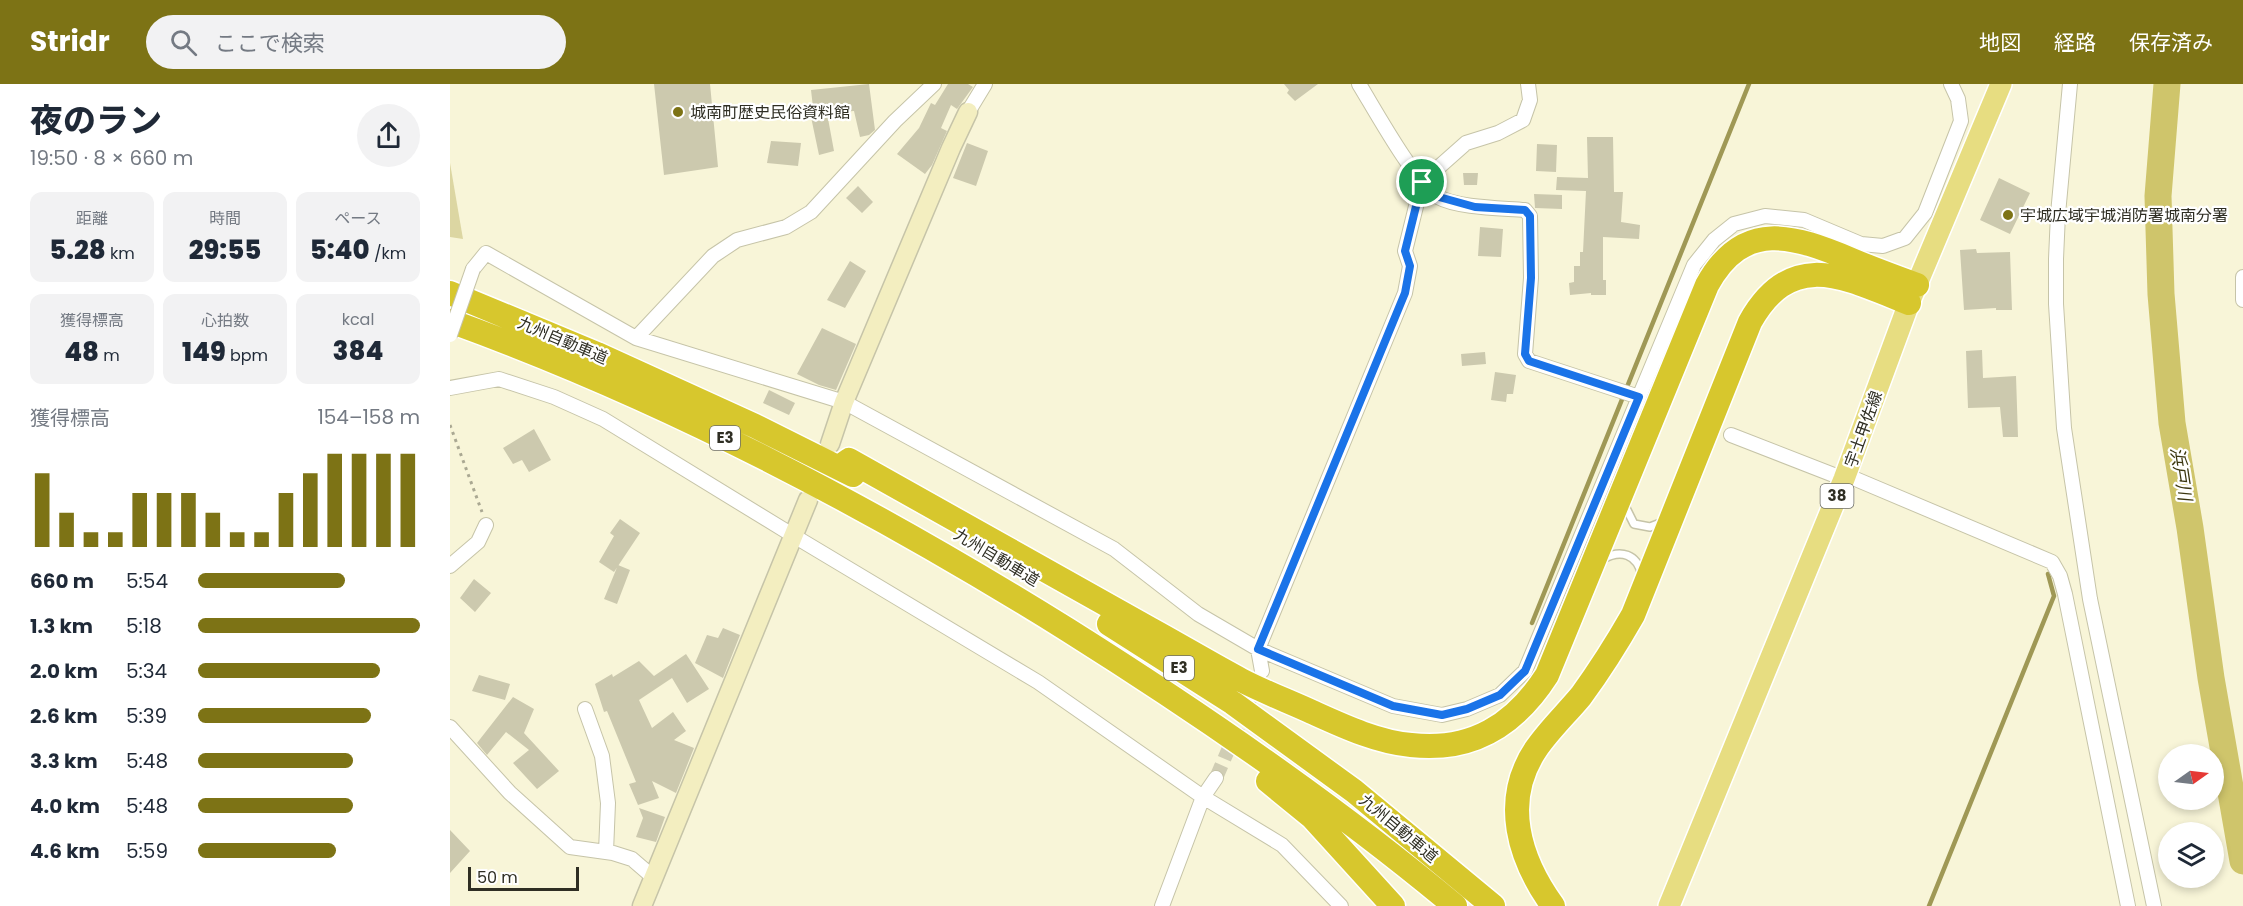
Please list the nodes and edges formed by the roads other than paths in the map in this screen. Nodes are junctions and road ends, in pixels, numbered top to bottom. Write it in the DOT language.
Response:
graph roads {
  1 [pos="934,84"];
  2 [pos="985,84"];
  3 [pos="1359,84"];
  4 [pos="1528,84"];
  5 [pos="1951,84"];
  6 [pos="2001,84"];
  7 [pos="2070,84"];
  8 [pos="968,112"];
  9 [pos="1422,182"];
  10 [pos="2243,277"];
  11 [pos="450,293"];
  12 [pos="1913,294"];
  13 [pos="2243,300"];
  14 [pos="450,321"];
  15 [pos="450,335"];
  16 [pos="636,338"];
  17 [pos="450,388"];
  18 [pos="1639,397"];
  19 [pos="844,402"];
  20 [pos="1731,435"];
  21 [pos="830,444"];
  22 [pos="839,467"];
  23 [pos="1845,477"];
  24 [pos="1622,492"];
  25 [pos="808,500"];
  26 [pos="1671,518"];
  27 [pos="486,525"];
  28 [pos="794,536"];
  29 [pos="450,566"];
  30 [pos="1592,568"];
  31 [pos="988,580"];
  32 [pos="1643,589"];
  33 [pos="1258,649"];
  34 [pos="1263,671"];
  35 [pos="585,709"];
  36 [pos="450,727"];
  37 [pos="1216,778"];
  38 [pos="1203,797"];
  39 [pos="606,852"];
  40 [pos="654,878"];
  41 [pos="642,906"];
  42 [pos="1162,906"];
  43 [pos="1341,906"];
  44 [pos="1393,906"];
  45 [pos="1455,906"];
  46 [pos="1493,906"];
  47 [pos="1553,906"];
  48 [pos="1669,906"];
  49 [pos="2128,906"];
  50 [pos="2154,906"];
  1 -- 16 [label="street"];
  2 -- 8 [label="street"];
  3 -- 9 [label="street"];
  4 -- 9 [label="street"];
  5 -- 18 [label="street"];
  6 -- 12 [label="main road, 宇土甲佐線 / 38"];
  7 -- 50 [label="street"];
  8 -- 19 [label="street"];
  9 -- 18 [label="street"];
  9 -- 33 [label="street"];
  10 -- 13 [label="street"];
  11 -- 22 [label="highway, 九州自動車道 / E3"];
  12 -- 23 [label="main road, 宇土甲佐線 / 38"];
  12 -- 24 [label="highway"];
  12 -- 26 [label="highway"];
  14 -- 31 [label="highway, 九州自動車道 / E3"];
  15 -- 16 [label="street, bridge"];
  16 -- 19 [label="street"];
  17 -- 28 [label="street"];
  18 -- 33 [label="street"];
  19 -- 21 [label="street"];
  19 -- 33 [label="street"];
  20 -- 23 [label="street"];
  22 -- 30 [label="highway"];
  22 -- 46 [label="highway, 九州自動車道 / E3"];
  23 -- 48 [label="main road, 宇土甲佐線 / 38"];
  23 -- 49 [label="street"];
  24 -- 26 [label="lane"];
  24 -- 30 [label="highway"];
  25 -- 28 [label="street"];
  26 -- 32 [label="highway"];
  27 -- 29 [label="street"];
  28 -- 38 [label="street"];
  28 -- 40 [label="street"];
  30 -- 32 [label="lane"];
  31 -- 44 [label="highway"];
  31 -- 45 [label="highway, 九州自動車道 / E3"];
  32 -- 47 [label="highway"];
  33 -- 34 [label="street"];
  35 -- 39 [label="street"];
  36 -- 39 [label="street"];
  37 -- 38 [label="street"];
  38 -- 42 [label="street"];
  38 -- 43 [label="street"];
  39 -- 40 [label="street"];
  40 -- 41 [label="street"];
}
